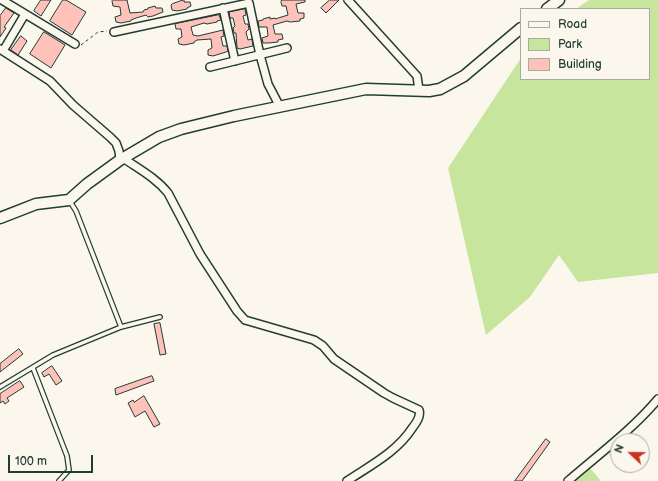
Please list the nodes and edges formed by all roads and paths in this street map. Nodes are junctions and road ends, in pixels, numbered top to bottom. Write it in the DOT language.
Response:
graph roads {
  1 [pos="2,0"];
  2 [pos="350,0"];
  3 [pos="559,0"];
  4 [pos="223,8"];
  5 [pos="548,8"];
  6 [pos="25,14"];
  7 [pos="520,29"];
  8 [pos="114,32"];
  9 [pos="75,44"];
  10 [pos="287,48"];
  11 [pos="2,50"];
  12 [pos="260,55"];
  13 [pos="235,61"];
  14 [pos="210,67"];
  15 [pos="420,90"];
  16 [pos="280,107"];
  17 [pos="122,159"];
  18 [pos="69,200"];
  19 [pos="0,218"];
  20 [pos="160,317"];
  21 [pos="121,327"];
  22 [pos="33,368"];
  23 [pos="0,387"];
  24 [pos="658,399"];
  25 [pos="59,481"];
  26 [pos="346,481"];
  27 [pos="568,481"];
  1 -- 6 [label="street"];
  2 -- 15 [label="street"];
  3 -- 5 [label="street"];
  4 -- 8 [label="street"];
  4 -- 12 [label="street"];
  4 -- 13 [label="street"];
  6 -- 9 [label="street"];
  6 -- 11 [label="street"];
  7 -- 15 [label="street"];
  8 -- 9 [label="path"];
  10 -- 12 [label="street"];
  11 -- 17 [label="street"];
  12 -- 13 [label="street"];
  12 -- 16 [label="street"];
  13 -- 14 [label="street"];
  15 -- 16 [label="street"];
  16 -- 17 [label="street"];
  17 -- 18 [label="street"];
  17 -- 26 [label="street"];
  18 -- 19 [label="street"];
  18 -- 21 [label="lane"];
  20 -- 21 [label="lane"];
  21 -- 22 [label="lane"];
  22 -- 23 [label="lane"];
  22 -- 25 [label="lane"];
  24 -- 27 [label="street"];
}
